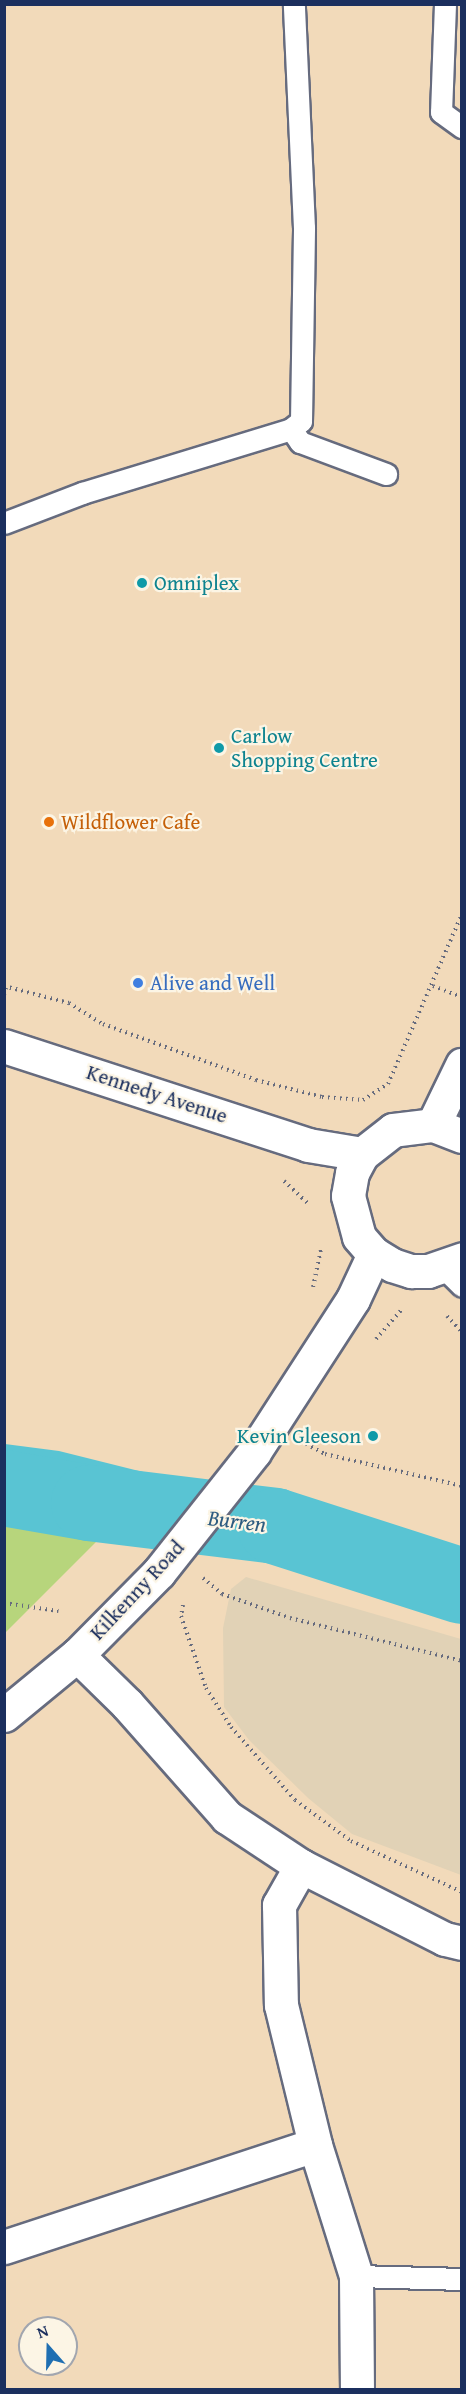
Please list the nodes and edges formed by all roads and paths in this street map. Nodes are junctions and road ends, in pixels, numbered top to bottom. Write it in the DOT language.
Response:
graph roads {
  1 [pos="294,4"];
  2 [pos="445,4"];
  3 [pos="462,127"];
  4 [pos="291,429"];
  5 [pos="387,474"];
  6 [pos="4,523"];
  7 [pos="462,914"];
  8 [pos="5,986"];
  9 [pos="433,986"];
  10 [pos="4,995"];
  11 [pos="462,997"];
  12 [pos="4,1046"];
  13 [pos="459,1070"];
  14 [pos="462,1111"];
  15 [pos="447,1131"];
  16 [pos="308,1145"];
  17 [pos="362,1154"];
  18 [pos="283,1180"];
  19 [pos="348,1196"];
  20 [pos="312,1207"];
  21 [pos="322,1239"];
  22 [pos="374,1254"];
  23 [pos="456,1271"];
  24 [pos="411,1272"];
  25 [pos="311,1298"];
  26 [pos="353,1299"];
  27 [pos="405,1306"];
  28 [pos="445,1313"];
  29 [pos="461,1329"];
  30 [pos="370,1347"];
  31 [pos="312,1434"];
  32 [pos="306,1444"];
  33 [pos="301,1450"];
  34 [pos="462,1486"];
  35 [pos="198,1573"];
  36 [pos="184,1597"];
  37 [pos="4,1603"];
  38 [pos="58,1611"];
  39 [pos="77,1655"];
  40 [pos="462,1661"];
  41 [pos="4,1715"];
  42 [pos="302,1866"];
  43 [pos="462,1892"];
  44 [pos="462,1943"];
  45 [pos="315,2145"];
  46 [pos="4,2247"];
  47 [pos="356,2276"];
  48 [pos="462,2279"];
  49 [pos="357,2390"];
  1 -- 4 [label="lane"];
  2 -- 3 [label="lane"];
  4 -- 5 [label="lane"];
  4 -- 6 [label="lane"];
  7 -- 9 [label="path"];
  8 -- 9 [label="path"];
  8 -- 10 [label="path"];
  9 -- 11 [label="path"];
  12 -- 16 [label="main road, Kennedy Avenue"];
  13 -- 14 [label="main road"];
  13 -- 15 [label="main road"];
  15 -- 17 [label="main road"];
  16 -- 17 [label="main road, Kennedy Avenue"];
  16 -- 19 [label="main road"];
  17 -- 19 [label="main road"];
  18 -- 20 [label="path"];
  19 -- 22 [label="main road"];
  21 -- 25 [label="path"];
  22 -- 24 [label="main road"];
  22 -- 26 [label="main road, Kilkenny Road"];
  23 -- 24 [label="main road"];
  24 -- 26 [label="main road"];
  26 -- 39 [label="main road, Kilkenny Road"];
  27 -- 30 [label="path"];
  28 -- 29 [label="path"];
  31 -- 32 [label="path"];
  32 -- 33 [label="path"];
  32 -- 34 [label="path"];
  35 -- 40 [label="path"];
  36 -- 43 [label="path"];
  37 -- 38 [label="path"];
  39 -- 41 [label="main road, Kilkenny Road"];
  39 -- 42 [label="main road"];
  42 -- 44 [label="main road"];
  42 -- 45 [label="main road"];
  45 -- 46 [label="main road"];
  45 -- 47 [label="main road"];
  47 -- 48 [label="lane"];
  47 -- 49 [label="main road"];
}
